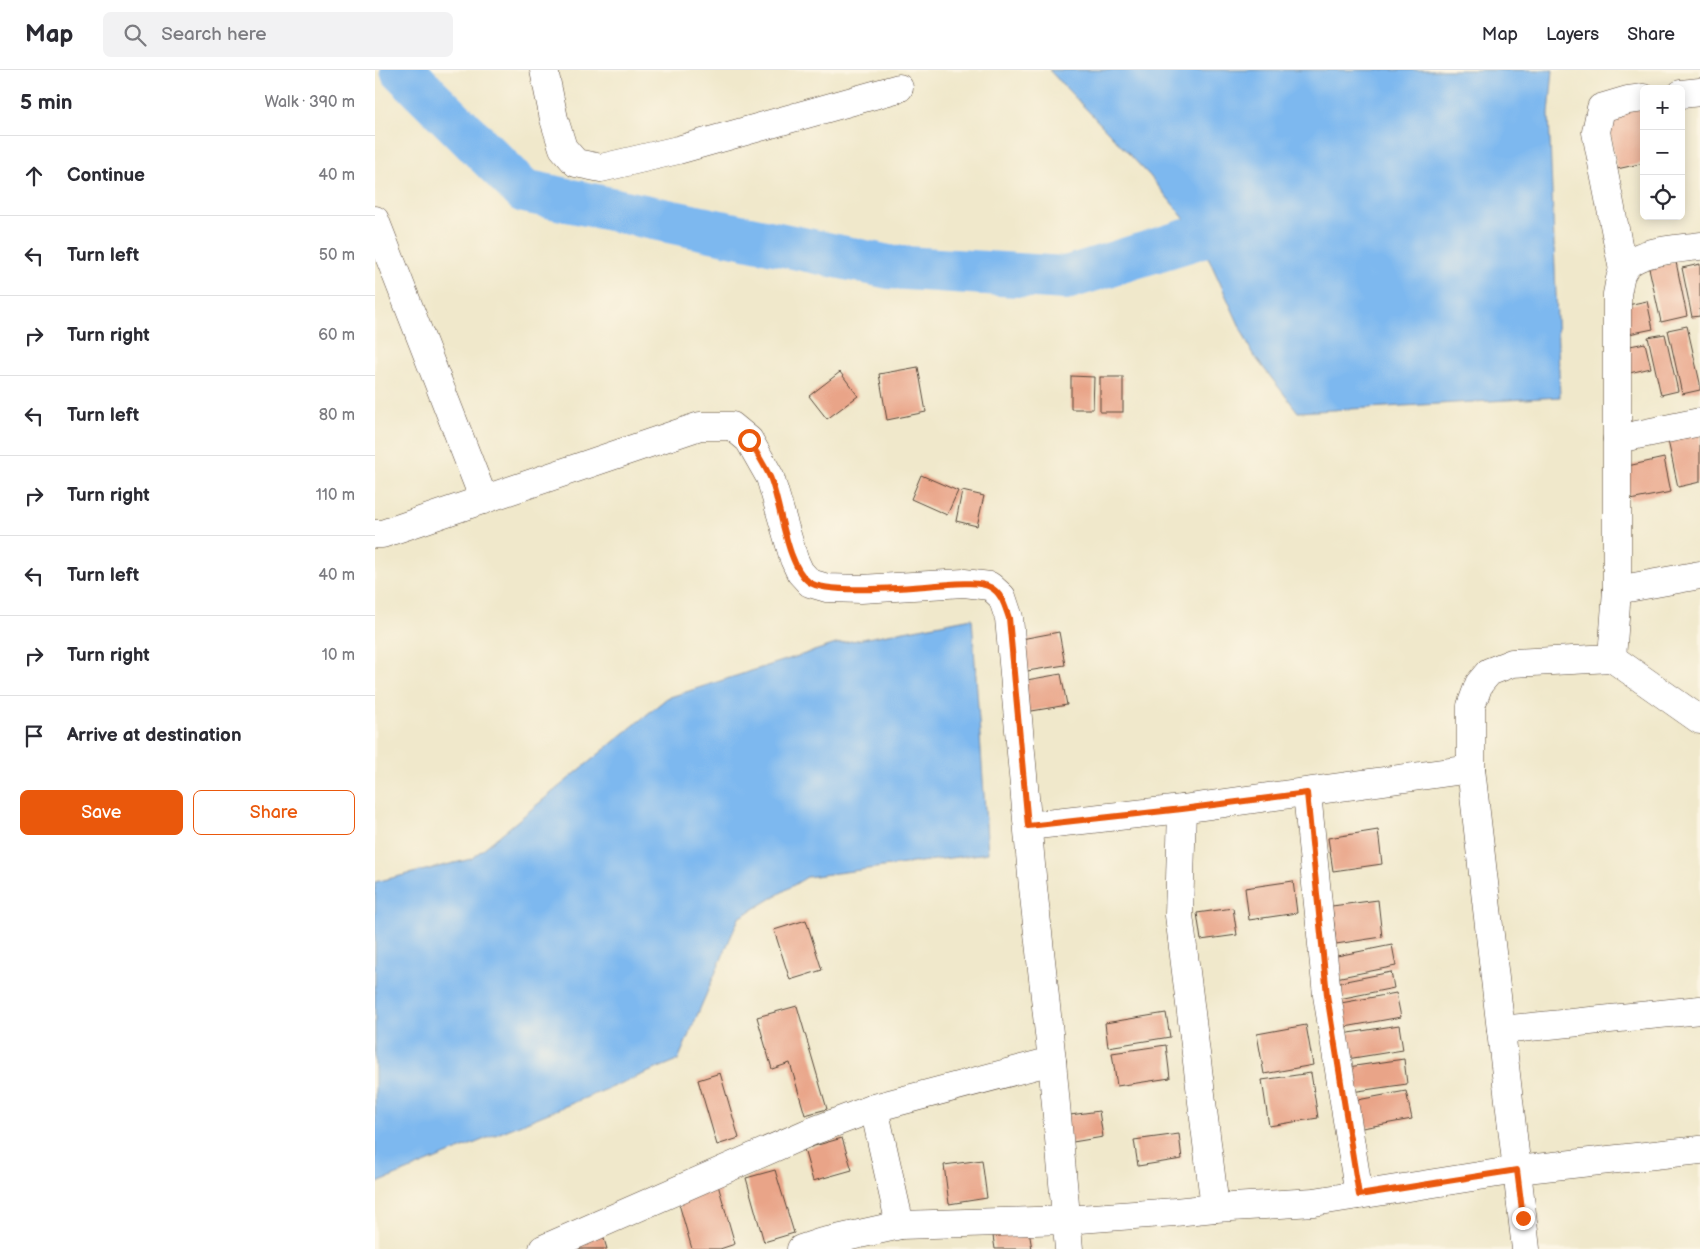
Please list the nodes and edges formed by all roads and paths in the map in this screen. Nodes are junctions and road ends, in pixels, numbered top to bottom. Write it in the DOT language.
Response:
graph roads {
  1 [pos="545,70"];
  2 [pos="899,88"];
  3 [pos="1700,92"];
  4 [pos="1685,94"];
  5 [pos="1640,98"];
  6 [pos="375,220"];
  7 [pos="1700,246"];
  8 [pos="1623,270"];
  9 [pos="1700,422"];
  10 [pos="1617,440"];
  11 [pos="484,500"];
  12 [pos="375,534"];
  13 [pos="1700,575"];
  14 [pos="1617,590"];
  15 [pos="1611,658"];
  16 [pos="1700,720"];
  17 [pos="1471,769"];
  18 [pos="1307,793"];
  19 [pos="1182,809"];
  20 [pos="1028,826"];
  21 [pos="1700,1010"];
  22 [pos="1501,1030"];
  23 [pos="1052,1061"];
  24 [pos="874,1108"];
  25 [pos="1700,1150"];
  26 [pos="1517,1170"];
  27 [pos="1359,1195"];
  28 [pos="1215,1208"];
  29 [pos="1066,1220"];
  30 [pos="900,1225"];
  31 [pos="543,1249"];
  32 [pos="801,1249"];
  33 [pos="1069,1249"];
  34 [pos="1526,1249"];
  1 -- 2 [label="street"];
  3 -- 4 [label="street"];
  5 -- 8 [label="street"];
  6 -- 11 [label="street"];
  7 -- 8 [label="street"];
  8 -- 10 [label="street"];
  9 -- 10 [label="street"];
  10 -- 14 [label="street"];
  11 -- 12 [label="street"];
  11 -- 20 [label="street"];
  13 -- 14 [label="street"];
  14 -- 15 [label="street"];
  15 -- 16 [label="street"];
  15 -- 17 [label="street"];
  17 -- 18 [label="street"];
  17 -- 22 [label="street"];
  18 -- 19 [label="street"];
  18 -- 27 [label="street"];
  19 -- 20 [label="street"];
  19 -- 28 [label="street"];
  20 -- 23 [label="street"];
  21 -- 22 [label="street"];
  22 -- 26 [label="street"];
  23 -- 24 [label="street"];
  23 -- 29 [label="street"];
  24 -- 30 [label="street"];
  24 -- 31 [label="street"];
  25 -- 26 [label="street"];
  26 -- 27 [label="street"];
  26 -- 34 [label="street"];
  27 -- 28 [label="street"];
  28 -- 29 [label="street"];
  29 -- 30 [label="street"];
  29 -- 33 [label="street"];
  30 -- 32 [label="street"];
}
